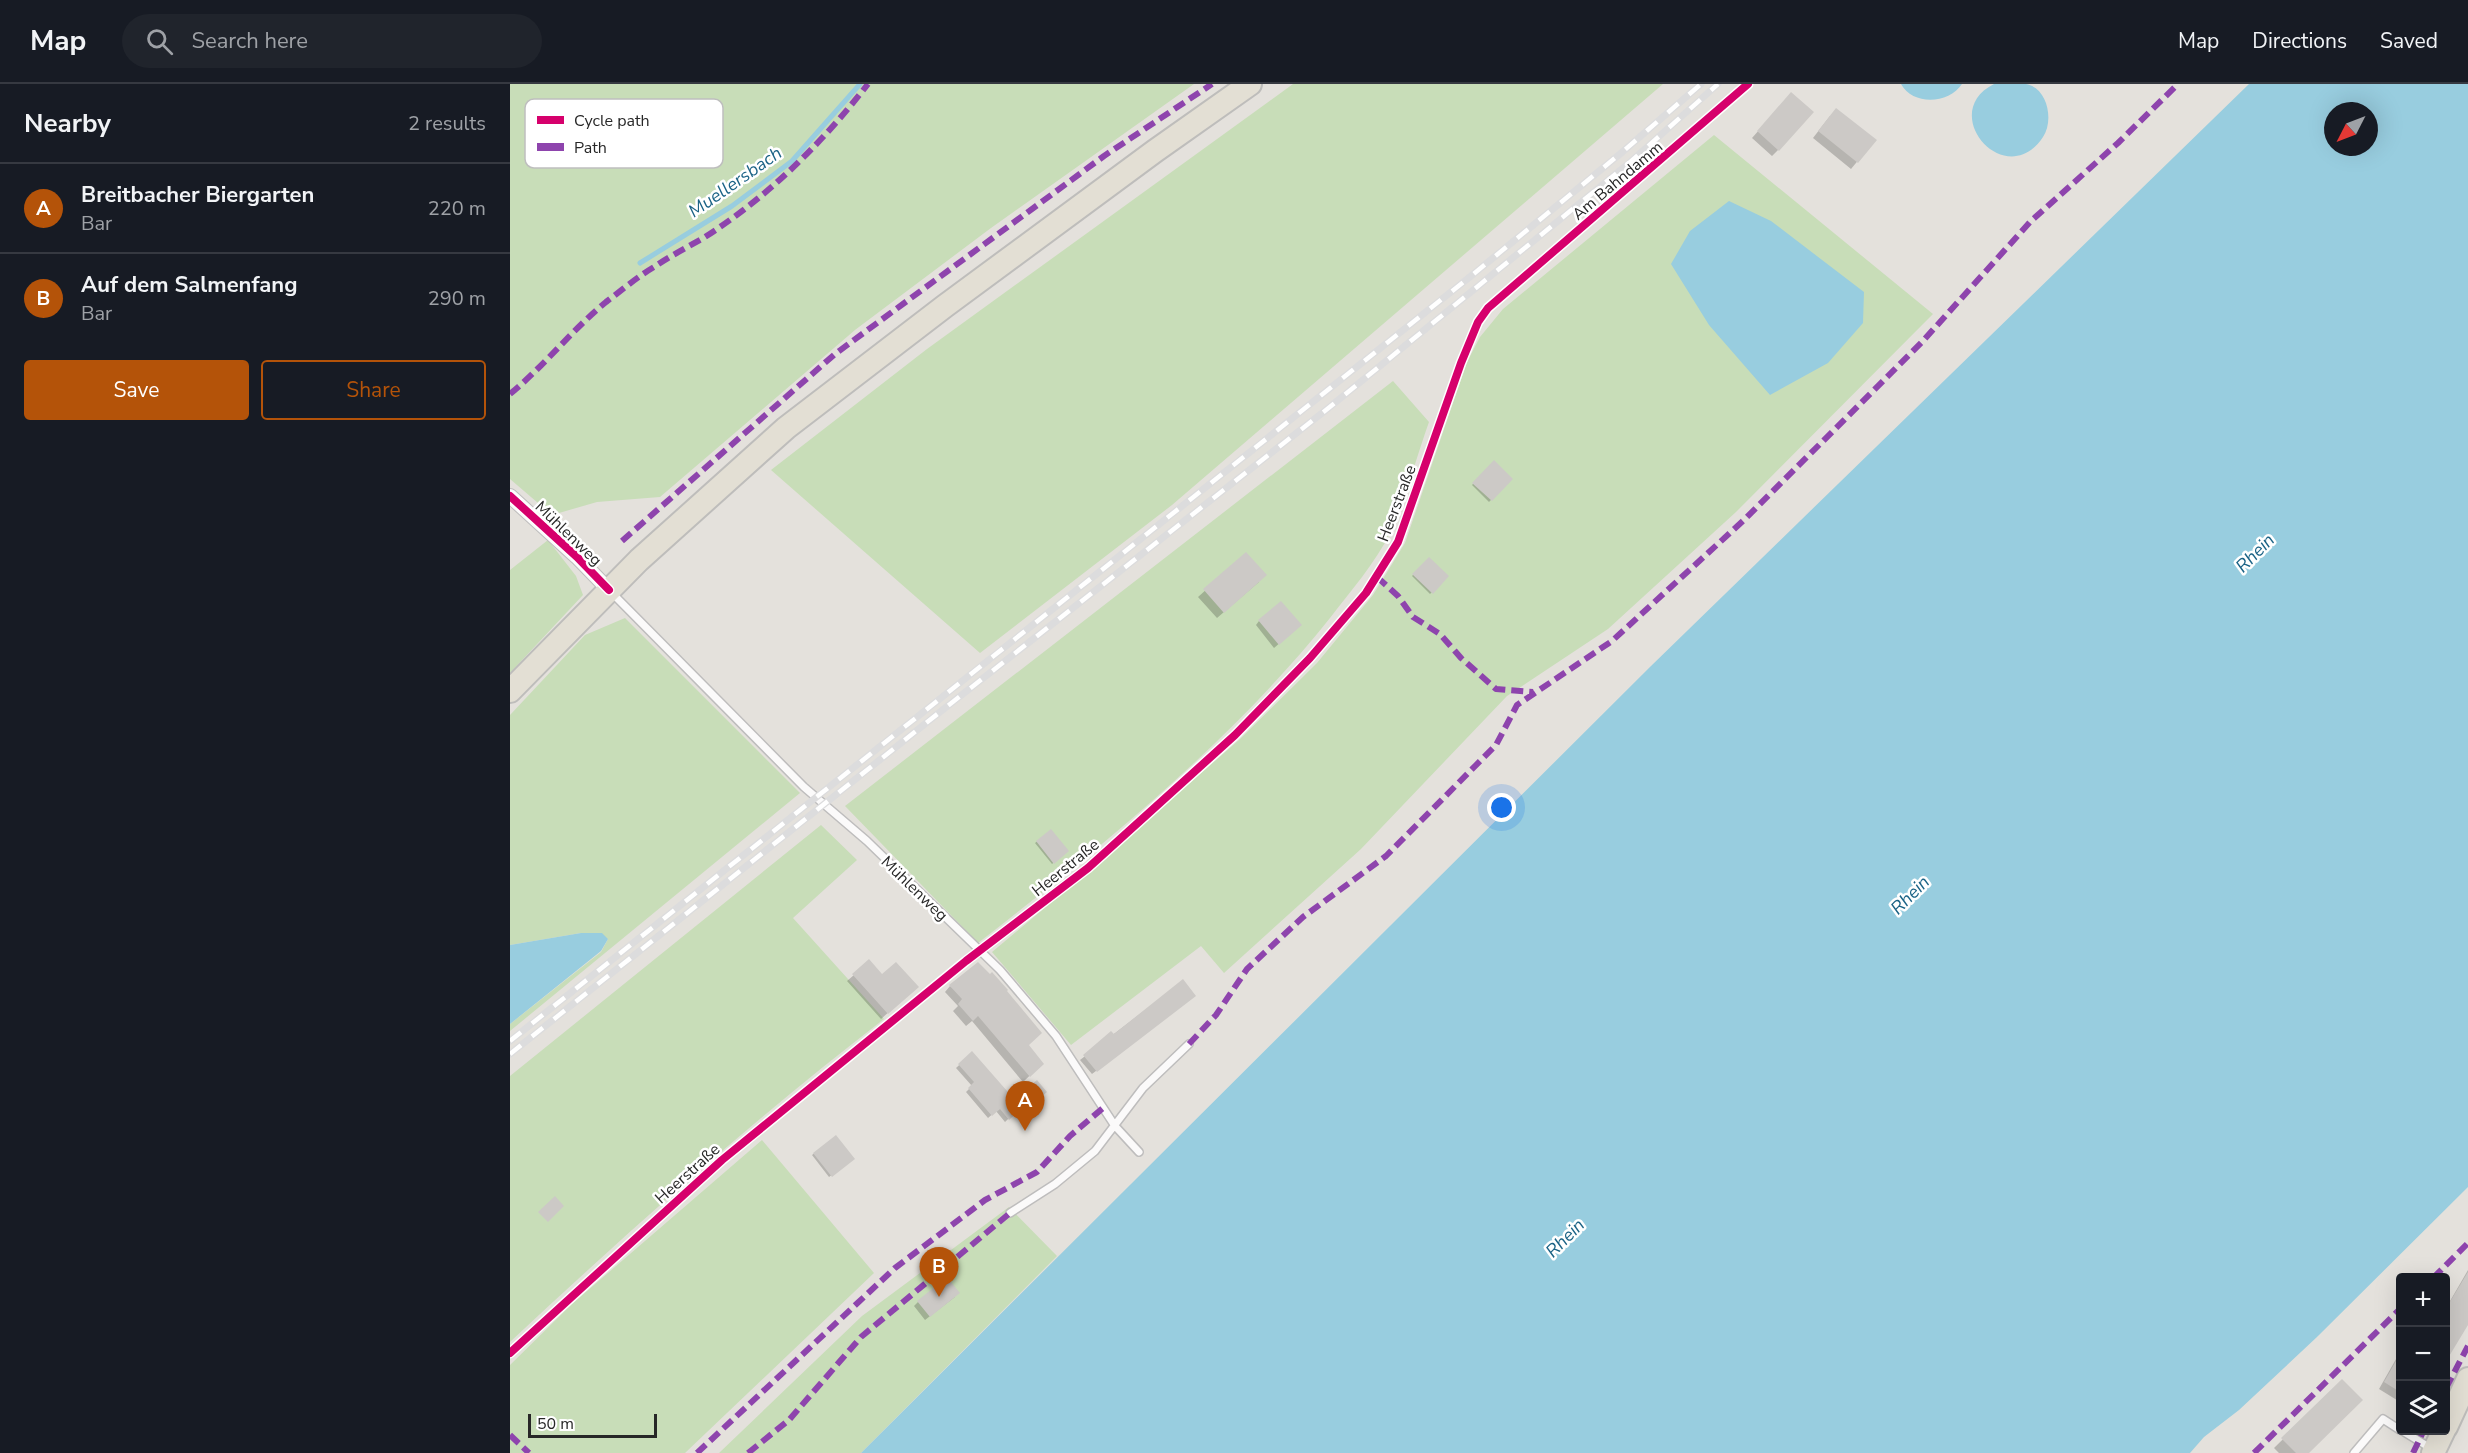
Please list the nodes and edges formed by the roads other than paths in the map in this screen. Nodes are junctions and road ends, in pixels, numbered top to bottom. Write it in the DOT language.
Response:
graph roads {
  1 [pos="1250,84"];
  2 [pos="1748,84"];
  3 [pos="1501,295"];
  4 [pos="510,496"];
  5 [pos="609,590"];
  6 [pos="510,691"];
  7 [pos="980,951"];
  8 [pos="1189,1044"];
  9 [pos="1115,1126"];
  10 [pos="1139,1152"];
  11 [pos="1010,1213"];
  12 [pos="510,1353"];
  13 [pos="2468,1379"];
  14 [pos="2396,1427"];
  15 [pos="2416,1435"];
  16 [pos="2439,1443"];
  17 [pos="2354,1453"];
  1 -- 5 [label="main road"];
  2 -- 3 [label="lane, Am Bahndamm"];
  3 -- 7 [label="lane, Heerstraße"];
  4 -- 5 [label="street, Mühlenweg"];
  5 -- 6 [label="main road"];
  5 -- 7 [label="lane, Mühlenweg"];
  7 -- 9 [label="lane, Mühlenweg"];
  7 -- 12 [label="lane, Heerstraße"];
  8 -- 9 [label="lane"];
  9 -- 10 [label="lane, Mühlenweg"];
  9 -- 11 [label="lane"];
  13 -- 16 [label="main road"];
  14 -- 17 [label="lane"];
  15 -- 16 [label="lane"];
}
